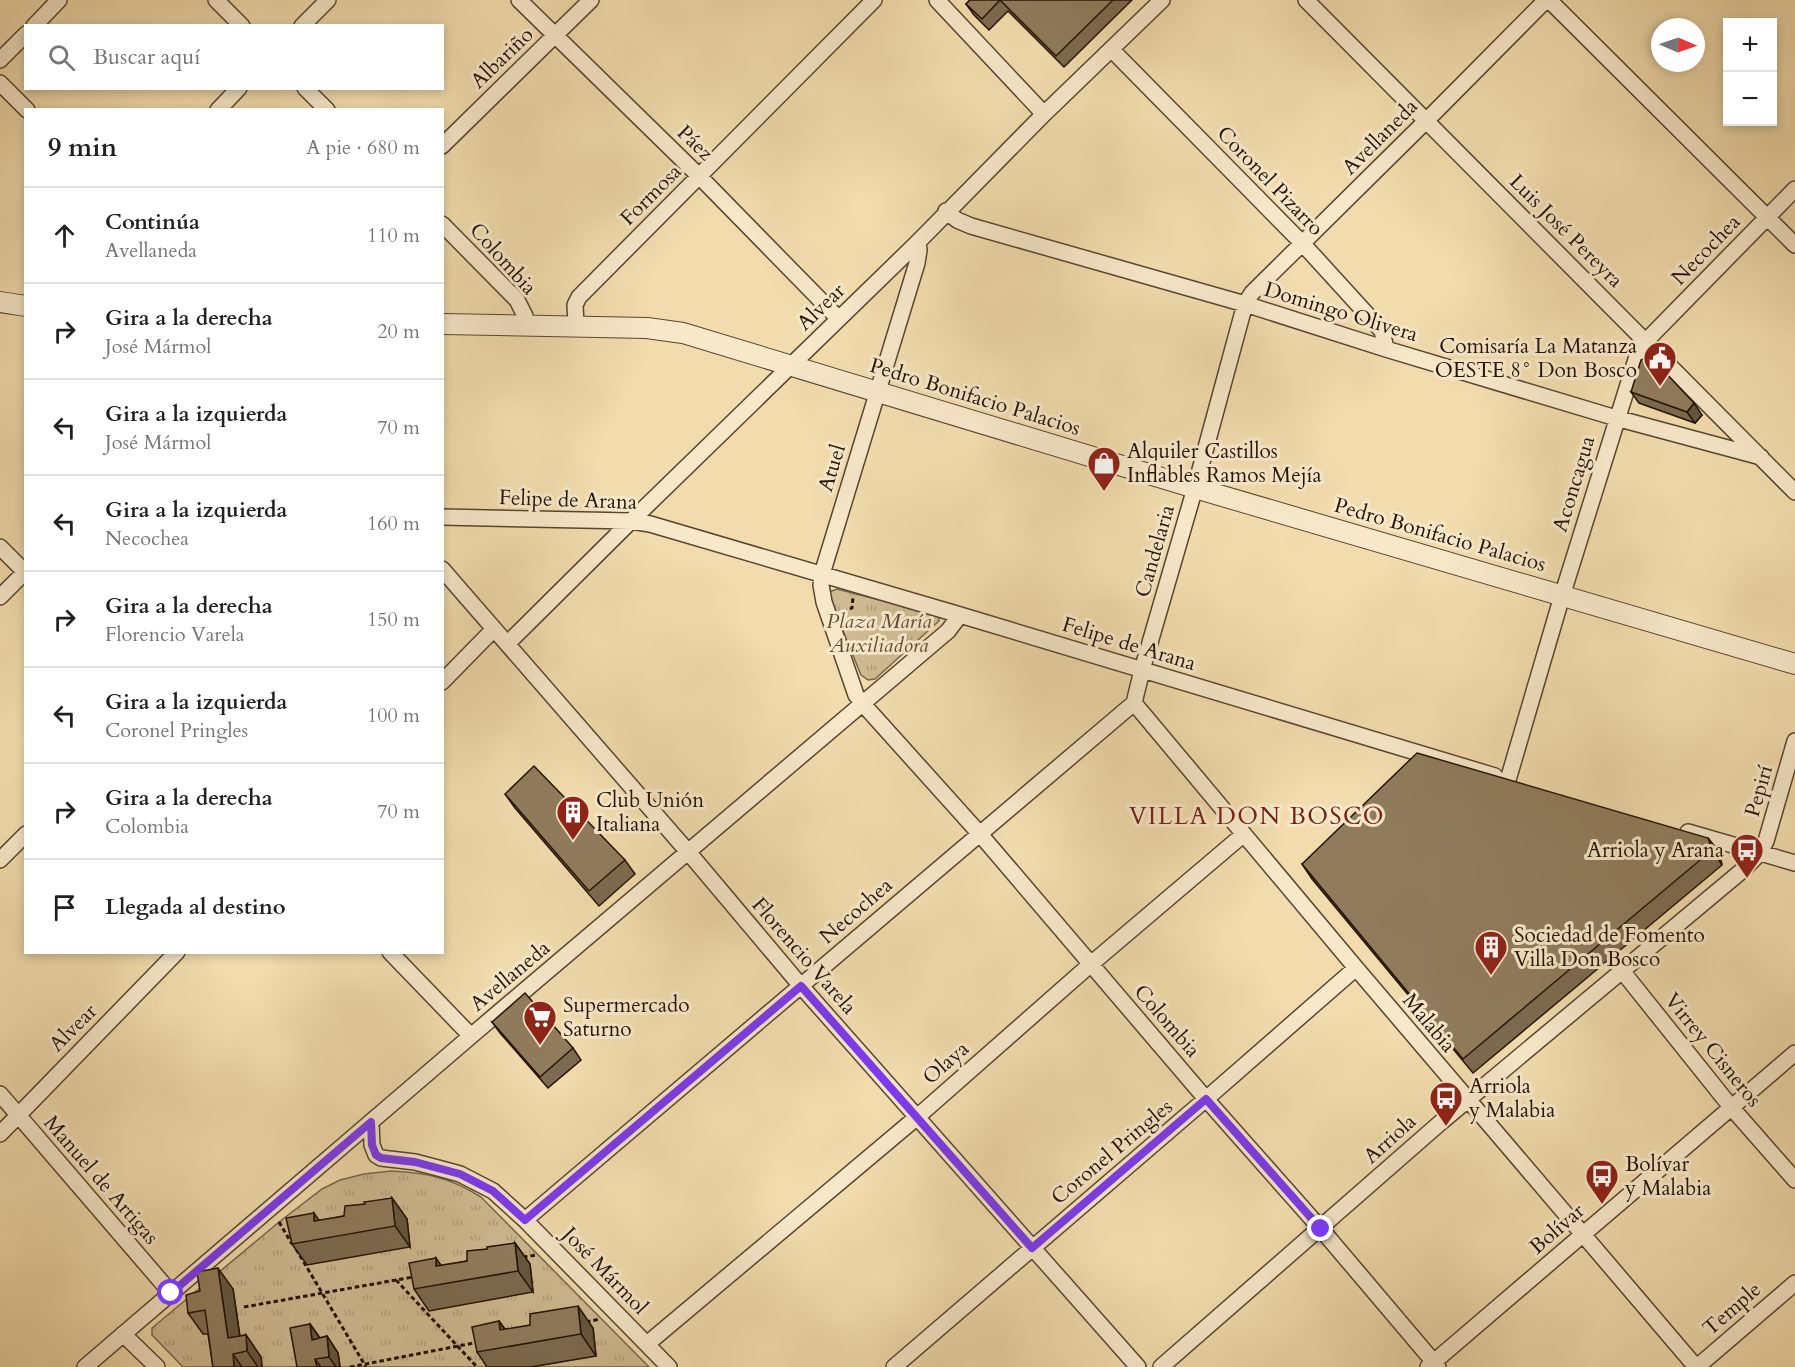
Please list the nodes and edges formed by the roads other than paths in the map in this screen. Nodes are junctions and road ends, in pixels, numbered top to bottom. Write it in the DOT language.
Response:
graph roads {
  1 [pos="59,0"];
  2 [pos="216,0"];
  3 [pos="328,0"];
  4 [pos="519,0"];
  5 [pos="591,0"];
  6 [pos="874,0"];
  7 [pos="937,0"];
  8 [pos="1162,0"];
  9 [pos="1306,0"];
  10 [pos="1547,0"];
  11 [pos="36,24"];
  12 [pos="240,24"];
  13 [pos="304,24"];
  14 [pos="24,36"];
  15 [pos="555,36"];
  16 [pos="1112,50"];
  17 [pos="0,60"];
  18 [pos="0,83"];
  19 [pos="237,90"];
  20 [pos="307,90"];
  21 [pos="25,108"];
  22 [pos="220,108"];
  23 [pos="325,108"];
  24 [pos="1044,114"];
  25 [pos="1426,122"];
  26 [pos="444,144"];
  27 [pos="699,176"];
  28 [pos="1795,189"];
  29 [pos="946,211"];
  30 [pos="1767,217"];
  31 [pos="444,226"];
  32 [pos="918,242"];
  33 [pos="1302,243"];
  34 [pos="1795,245"];
  35 [pos="1245,304"];
  36 [pos="839,319"];
  37 [pos="444,324"];
  38 [pos="523,325"];
  39 [pos="576,326"];
  40 [pos="1646,341"];
  41 [pos="1386,349"];
  42 [pos="791,366"];
  43 [pos="877,393"];
  44 [pos="1616,418"];
  45 [pos="1761,457"];
  46 [pos="1195,488"];
  47 [pos="1795,492"];
  48 [pos="444,518"];
  49 [pos="631,521"];
  50 [pos="0,547"];
  51 [pos="24,571"];
  52 [pos="444,571"];
  53 [pos="24,573"];
  54 [pos="822,574"];
  55 [pos="1562,596"];
  56 [pos="0,597"];
  57 [pos="960,615"];
  58 [pos="494,629"];
  59 [pos="508,643"];
  60 [pos="1795,664"];
  61 [pos="1142,670"];
  62 [pos="444,680"];
  63 [pos="1134,703"];
  64 [pos="863,704"];
  65 [pos="1795,741"];
  66 [pos="1514,781"];
  67 [pos="1668,826"];
  68 [pos="979,833"];
  69 [pos="1244,834"];
  70 [pos="24,836"];
  71 [pos="689,853"];
  72 [pos="1760,853"];
  73 [pos="0,860"];
  74 [pos="1795,863"];
  75 [pos="175,954"];
  76 [pos="392,954"];
  77 [pos="1091,964"];
  78 [pos="1356,968"];
  79 [pos="1623,972"];
  80 [pos="801,986"];
  81 [pos="471,1036"];
  82 [pos="1795,1053"];
  83 [pos="0,1094"];
  84 [pos="1206,1099"];
  85 [pos="1468,1100"];
  86 [pos="1731,1107"];
  87 [pos="17,1115"];
  88 [pos="916,1118"];
  89 [pos="371,1122"];
  90 [pos="0,1134"];
  91 [pos="1795,1179"];
  92 [pos="525,1220"];
  93 [pos="1321,1229"];
  94 [pos="1584,1234"];
  95 [pos="1032,1248"];
  96 [pos="1795,1283"];
  97 [pos="171,1293"];
  98 [pos="123,1334"];
  99 [pos="647,1344"];
  100 [pos="1433,1365"];
  101 [pos="85,1367"];
  102 [pos="157,1367"];
  103 [pos="669,1367"];
  104 [pos="894,1367"];
  105 [pos="1138,1367"];
  106 [pos="1161,1367"];
  107 [pos="1696,1367"];
  1 -- 11 [label="street"];
  2 -- 12 [label="street"];
  3 -- 13 [label="street"];
  4 -- 15 [label="street, Páez"];
  5 -- 15 [label="street, Albariño"];
  6 -- 27 [label="street, Formosa"];
  7 -- 24 [label="street"];
  8 -- 16 [label="street, Alvear"];
  9 -- 25 [label="street, Luis José Pereyra"];
  10 -- 25 [label="street, Avellaneda"];
  10 -- 30 [label="street"];
  14 -- 17 [label="street"];
  15 -- 26 [label="street, Albariño"];
  15 -- 27 [label="street, Páez"];
  16 -- 24 [label="street, Alvear"];
  16 -- 33 [label="street, Coronel Pizarro"];
  18 -- 21 [label="street"];
  19 -- 22 [label="street"];
  20 -- 23 [label="street"];
  24 -- 29 [label="street, Alvear"];
  25 -- 33 [label="street, Avellaneda"];
  25 -- 40 [label="street, Luis José Pereyra"];
  27 -- 36 [label="street, Páez"];
  27 -- 39 [label="street, Formosa"];
  28 -- 30 [label="street, Necochea"];
  29 -- 32 [label="street, Alvear"];
  29 -- 35 [label="street, Domingo Olivera"];
  30 -- 34 [label="street"];
  30 -- 40 [label="street, Necochea"];
  31 -- 38 [label="street, Colombia"];
  32 -- 36 [label="street, Alvear"];
  32 -- 43 [label="street, Atuel"];
  33 -- 35 [label="street, Avellaneda"];
  33 -- 41 [label="street, Coronel Pizarro"];
  35 -- 41 [label="street, Domingo Olivera"];
  35 -- 46 [label="street, Candelaria"];
  36 -- 42 [label="street, Alvear"];
  37 -- 38 [label="street, Pedro Bonifacio Palacios"];
  38 -- 39 [label="street, Pedro Bonifacio Palacios"];
  39 -- 42 [label="street, Pedro Bonifacio Palacios"];
  40 -- 44 [label="street, Aconcagua"];
  40 -- 45 [label="street, Luis José Pereyra"];
  41 -- 44 [label="street, Domingo Olivera"];
  42 -- 43 [label="street, Pedro Bonifacio Palacios"];
  42 -- 49 [label="street, Alvear"];
  43 -- 46 [label="street, Pedro Bonifacio Palacios"];
  43 -- 54 [label="street, Atuel"];
  44 -- 45 [label="street, Domingo Olivera"];
  44 -- 55 [label="street, Aconcagua"];
  45 -- 47 [label="street, Luis José Pereyra"];
  46 -- 55 [label="street, Pedro Bonifacio Palacios"];
  46 -- 61 [label="street, Candelaria"];
  48 -- 49 [label="street, Felipe de Arana"];
  49 -- 54 [label="street, Felipe de Arana"];
  49 -- 59 [label="street, Alvear"];
  50 -- 51 [label="street"];
  52 -- 58 [label="street, Florencio Varela"];
  53 -- 56 [label="street"];
  54 -- 57 [label="street, Felipe de Arana"];
  54 -- 64 [label="street, Atuel"];
  55 -- 60 [label="street, Pedro Bonifacio Palacios"];
  55 -- 66 [label="street, Aconcagua"];
  57 -- 61 [label="street, Felipe de Arana"];
  57 -- 64 [label="street, Avellaneda"];
  58 -- 59 [label="street, Florencio Varela"];
  58 -- 62 [label="street"];
  59 -- 71 [label="street, Florencio Varela"];
  61 -- 63 [label="street"];
  61 -- 66 [label="street, Felipe de Arana"];
  63 -- 68 [label="street, Necochea"];
  63 -- 69 [label="street, Malabia"];
  64 -- 68 [label="street, Colombia"];
  64 -- 71 [label="street, Avellaneda"];
  65 -- 72 [label="street, Pepirí"];
  67 -- 72 [label="street"];
  68 -- 77 [label="street, Colombia"];
  68 -- 80 [label="street, Necochea"];
  69 -- 77 [label="street, Olaya"];
  69 -- 78 [label="street, Malabia"];
  70 -- 73 [label="street"];
  71 -- 80 [label="street, Florencio Varela"];
  71 -- 81 [label="street, Avellaneda"];
  72 -- 74 [label="street"];
  72 -- 79 [label="street, Arriola"];
  75 -- 87 [label="street, Alvear"];
  76 -- 81 [label="street"];
  77 -- 84 [label="street, Colombia"];
  77 -- 88 [label="street, Olaya"];
  78 -- 84 [label="street, Coronel Pringles"];
  78 -- 85 [label="street, Malabia"];
  79 -- 85 [label="street, Arriola"];
  79 -- 86 [label="street, Virrey Cisneros"];
  80 -- 88 [label="street, Florencio Varela"];
  80 -- 92 [label="street, Necochea"];
  81 -- 89 [label="street, Avellaneda"];
  82 -- 86 [label="street, Bolívar"];
  83 -- 87 [label="street, Manuel de Artigas"];
  84 -- 93 [label="street, Colombia"];
  84 -- 95 [label="street, Coronel Pringles"];
  85 -- 93 [label="street, Arriola"];
  85 -- 94 [label="street, Malabia"];
  86 -- 91 [label="street, Virrey Cisneros"];
  86 -- 94 [label="street, Bolívar"];
  87 -- 90 [label="street, Alvear"];
  87 -- 97 [label="street, Manuel de Artigas"];
  88 -- 95 [label="street, Florencio Varela"];
  88 -- 99 [label="street, Olaya"];
  89 -- 92 [label="street, José Mármol"];
  89 -- 97 [label="street, Avellaneda"];
  92 -- 99 [label="street, José Mármol"];
  93 -- 100 [label="street, Colombia"];
  93 -- 106 [label="street, Arriola"];
  94 -- 100 [label="street, Bolívar"];
  94 -- 107 [label="street, Malabia"];
  95 -- 104 [label="street, Coronel Pringles"];
  95 -- 105 [label="street, Florencio Varela"];
  96 -- 107 [label="street, Temple"];
  97 -- 98 [label="street, Avellaneda"];
  98 -- 101 [label="street, Avellaneda"];
  98 -- 102 [label="street"];
  99 -- 103 [label="street, José Mármol"];
}
